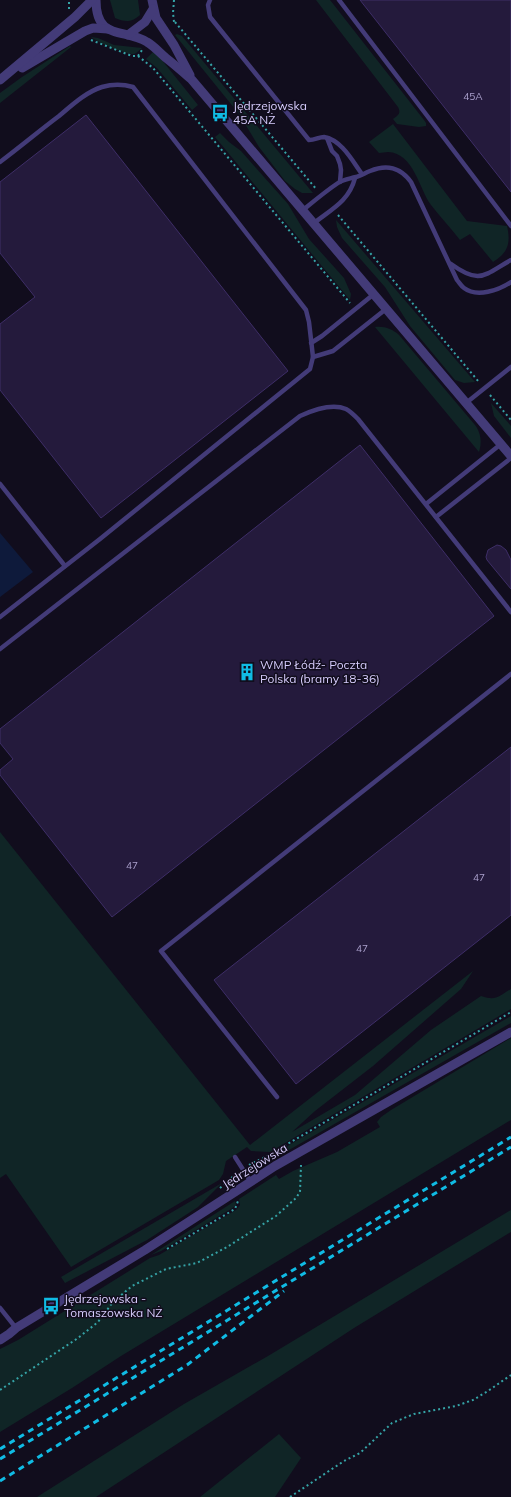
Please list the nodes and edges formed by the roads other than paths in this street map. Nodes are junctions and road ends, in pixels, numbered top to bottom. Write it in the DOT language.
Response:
graph roads {
  1 [pos="92,0"];
  2 [pos="96,0"];
  3 [pos="210,0"];
  4 [pos="339,0"];
  5 [pos="152,4"];
  6 [pos="108,29"];
  7 [pos="128,35"];
  8 [pos="0,80"];
  9 [pos="192,80"];
  10 [pos="327,138"];
  11 [pos="0,162"];
  12 [pos="362,174"];
  13 [pos="355,178"];
  14 [pos="340,182"];
  15 [pos="303,210"];
  16 [pos="314,223"];
  17 [pos="511,226"];
  18 [pos="511,260"];
  19 [pos="449,263"];
  20 [pos="511,282"];
  21 [pos="374,294"];
  22 [pos="386,309"];
  23 [pos="311,343"];
  24 [pos="313,357"];
  25 [pos="510,370"];
  26 [pos="466,404"];
  27 [pos="501,444"];
  28 [pos="511,457"];
  29 [pos="0,484"];
  30 [pos="426,504"];
  31 [pos="436,517"];
  32 [pos="65,566"];
  33 [pos="510,610"];
  34 [pos="0,617"];
  35 [pos="0,649"];
  36 [pos="511,674"];
  37 [pos="511,1032"];
  38 [pos="277,1097"];
  39 [pos="235,1157"];
  40 [pos="251,1182"];
  41 [pos="0,1308"];
  42 [pos="16,1328"];
  43 [pos="0,1332"];
  44 [pos="0,1340"];
  1 -- 8 [label="street"];
  2 -- 6 [label="street"];
  3 -- 10 [label="lane"];
  4 -- 17 [label="lane"];
  5 -- 7 [label="street"];
  5 -- 9 [label="street"];
  6 -- 7 [label="street"];
  6 -- 8 [label="street"];
  7 -- 9 [label="street"];
  9 -- 15 [label="street"];
  10 -- 12 [label="lane"];
  10 -- 14 [label="lane"];
  11 -- 23 [label="lane"];
  12 -- 13 [label="lane"];
  12 -- 19 [label="lane"];
  13 -- 14 [label="lane"];
  13 -- 16 [label="lane"];
  14 -- 15 [label="lane"];
  15 -- 16 [label="street"];
  16 -- 21 [label="street"];
  18 -- 19 [label="lane"];
  19 -- 20 [label="lane"];
  21 -- 22 [label="street"];
  21 -- 23 [label="lane"];
  22 -- 24 [label="lane"];
  22 -- 26 [label="street"];
  23 -- 24 [label="lane"];
  24 -- 32 [label="lane"];
  25 -- 26 [label="lane"];
  26 -- 27 [label="street"];
  27 -- 28 [label="street"];
  27 -- 30 [label="lane"];
  28 -- 31 [label="lane"];
  29 -- 32 [label="lane"];
  30 -- 31 [label="lane"];
  30 -- 35 [label="lane"];
  31 -- 33 [label="lane"];
  32 -- 34 [label="lane"];
  36 -- 38 [label="lane"];
  37 -- 40 [label="street, Jędrzejowska"];
  39 -- 40 [label="lane"];
  40 -- 42 [label="street, Jędrzejowska"];
  41 -- 42 [label="lane"];
  42 -- 43 [label="street, Jędrzejowska"];
  42 -- 44 [label="street, Jędrzejowska"];
}
